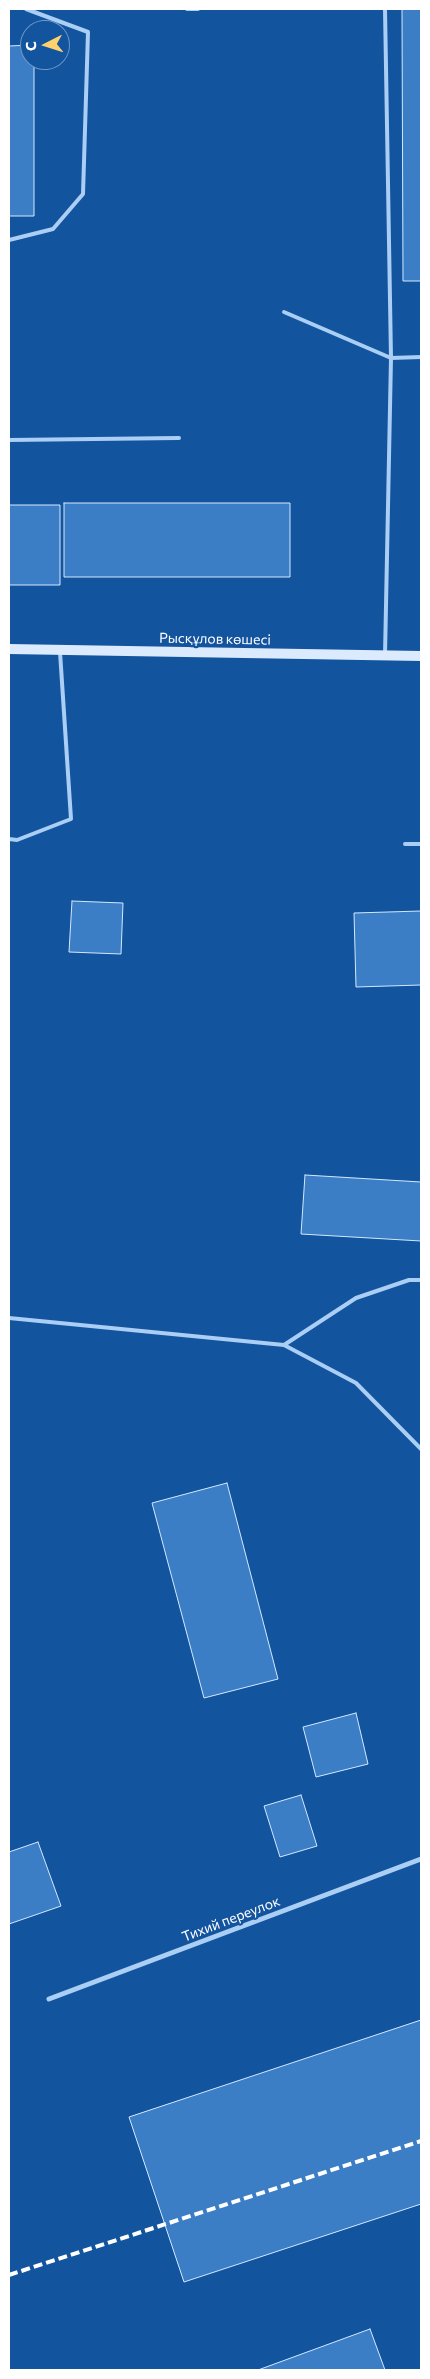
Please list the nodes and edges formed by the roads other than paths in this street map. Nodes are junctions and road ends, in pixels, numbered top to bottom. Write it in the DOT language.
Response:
graph roads {
  1 [pos="26,9"];
  2 [pos="187,9"];
  3 [pos="198,9"];
  4 [pos="385,9"];
  5 [pos="9,240"];
  6 [pos="284,312"];
  7 [pos="421,357"];
  8 [pos="391,358"];
  9 [pos="179,438"];
  10 [pos="9,440"];
  11 [pos="9,648"];
  12 [pos="59,650"];
  13 [pos="385,655"];
  14 [pos="421,656"];
  15 [pos="9,840"];
  16 [pos="405,844"];
  17 [pos="421,844"];
  18 [pos="421,1280"];
  19 [pos="9,1318"];
  20 [pos="284,1345"];
  21 [pos="421,1449"];
  22 [pos="421,1859"];
  23 [pos="48,1999"];
  1 -- 5 [label="lane"];
  2 -- 3 [label="lane"];
  4 -- 8 [label="lane"];
  6 -- 8 [label="lane"];
  7 -- 8 [label="lane"];
  8 -- 13 [label="lane"];
  9 -- 10 [label="lane"];
  11 -- 12 [label="street, Рысқұлов көшесі"];
  12 -- 13 [label="street, Рысқұлов көшесі"];
  12 -- 15 [label="lane"];
  13 -- 14 [label="street, Рысқұлов көшесі"];
  16 -- 17 [label="lane"];
  18 -- 20 [label="lane"];
  19 -- 20 [label="lane"];
  20 -- 21 [label="lane"];
  22 -- 23 [label="street, Тихий переулок"];
}
